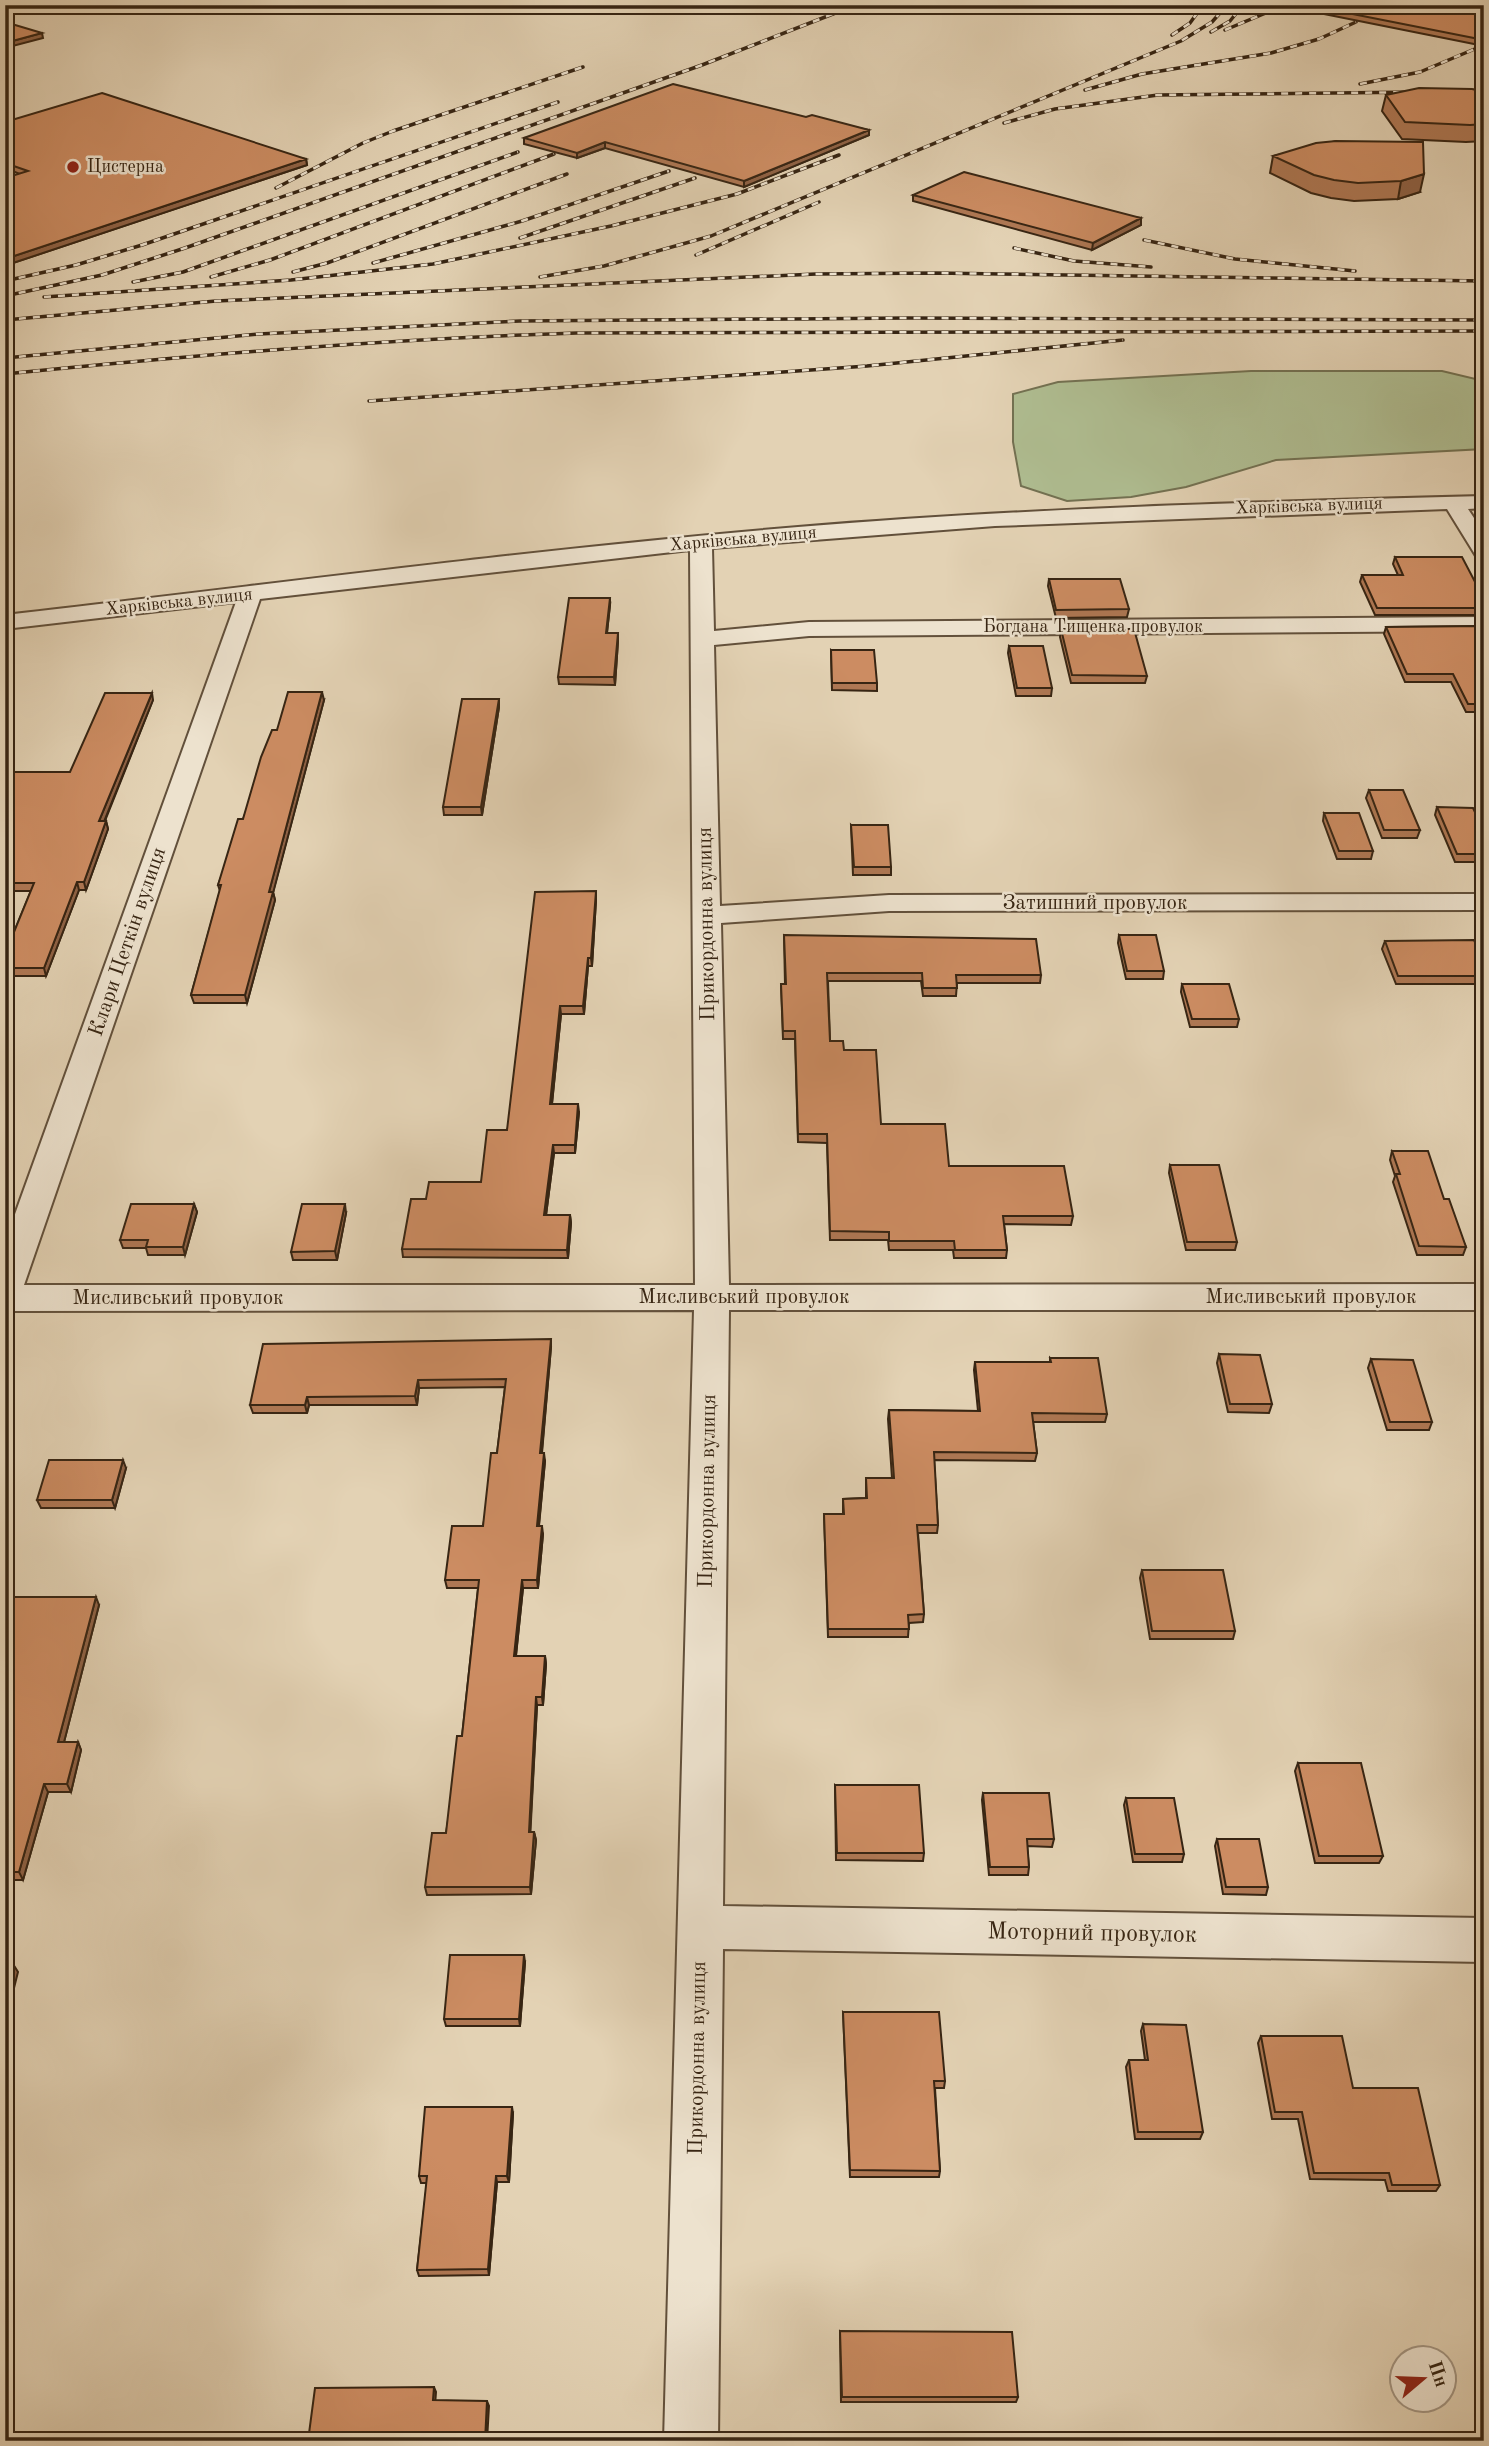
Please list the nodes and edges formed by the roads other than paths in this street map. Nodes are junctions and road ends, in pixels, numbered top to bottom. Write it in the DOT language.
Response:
graph roads {
  1 [pos="1453,502"];
  2 [pos="1484,502"];
  3 [pos="701,542"];
  4 [pos="1484,551"];
  5 [pos="250,595"];
  6 [pos="5,622"];
  7 [pos="1484,624"];
  8 [pos="702,639"];
  9 [pos="1484,902"];
  10 [pos="707,915"];
  11 [pos="5,1290"];
  12 [pos="712,1297"];
  13 [pos="1484,1297"];
  14 [pos="5,1298"];
  15 [pos="701,1927"];
  16 [pos="1484,1940"];
  17 [pos="691,2441"];
  1 -- 2 [label="street, Харківська вулиця"];
  1 -- 3 [label="street, Харківська вулиця"];
  1 -- 4 [label="street"];
  3 -- 5 [label="street, Харківська вулиця"];
  3 -- 8 [label="street, Прикордонна вулиця"];
  5 -- 6 [label="street, Харківська вулиця"];
  5 -- 11 [label="street, Клари Цеткін вулиця"];
  7 -- 8 [label="street, Богдана Тищенка провулок"];
  8 -- 10 [label="street, Прикордонна вулиця"];
  9 -- 10 [label="street, Затишний провулок"];
  10 -- 12 [label="street, Прикордонна вулиця"];
  12 -- 13 [label="street, Мисливський провулок"];
  12 -- 14 [label="street, Мисливський провулок"];
  12 -- 15 [label="street, Прикордонна вулиця"];
  15 -- 16 [label="street, Моторний провулок"];
  15 -- 17 [label="street, Прикордонна вулиця"];
}
